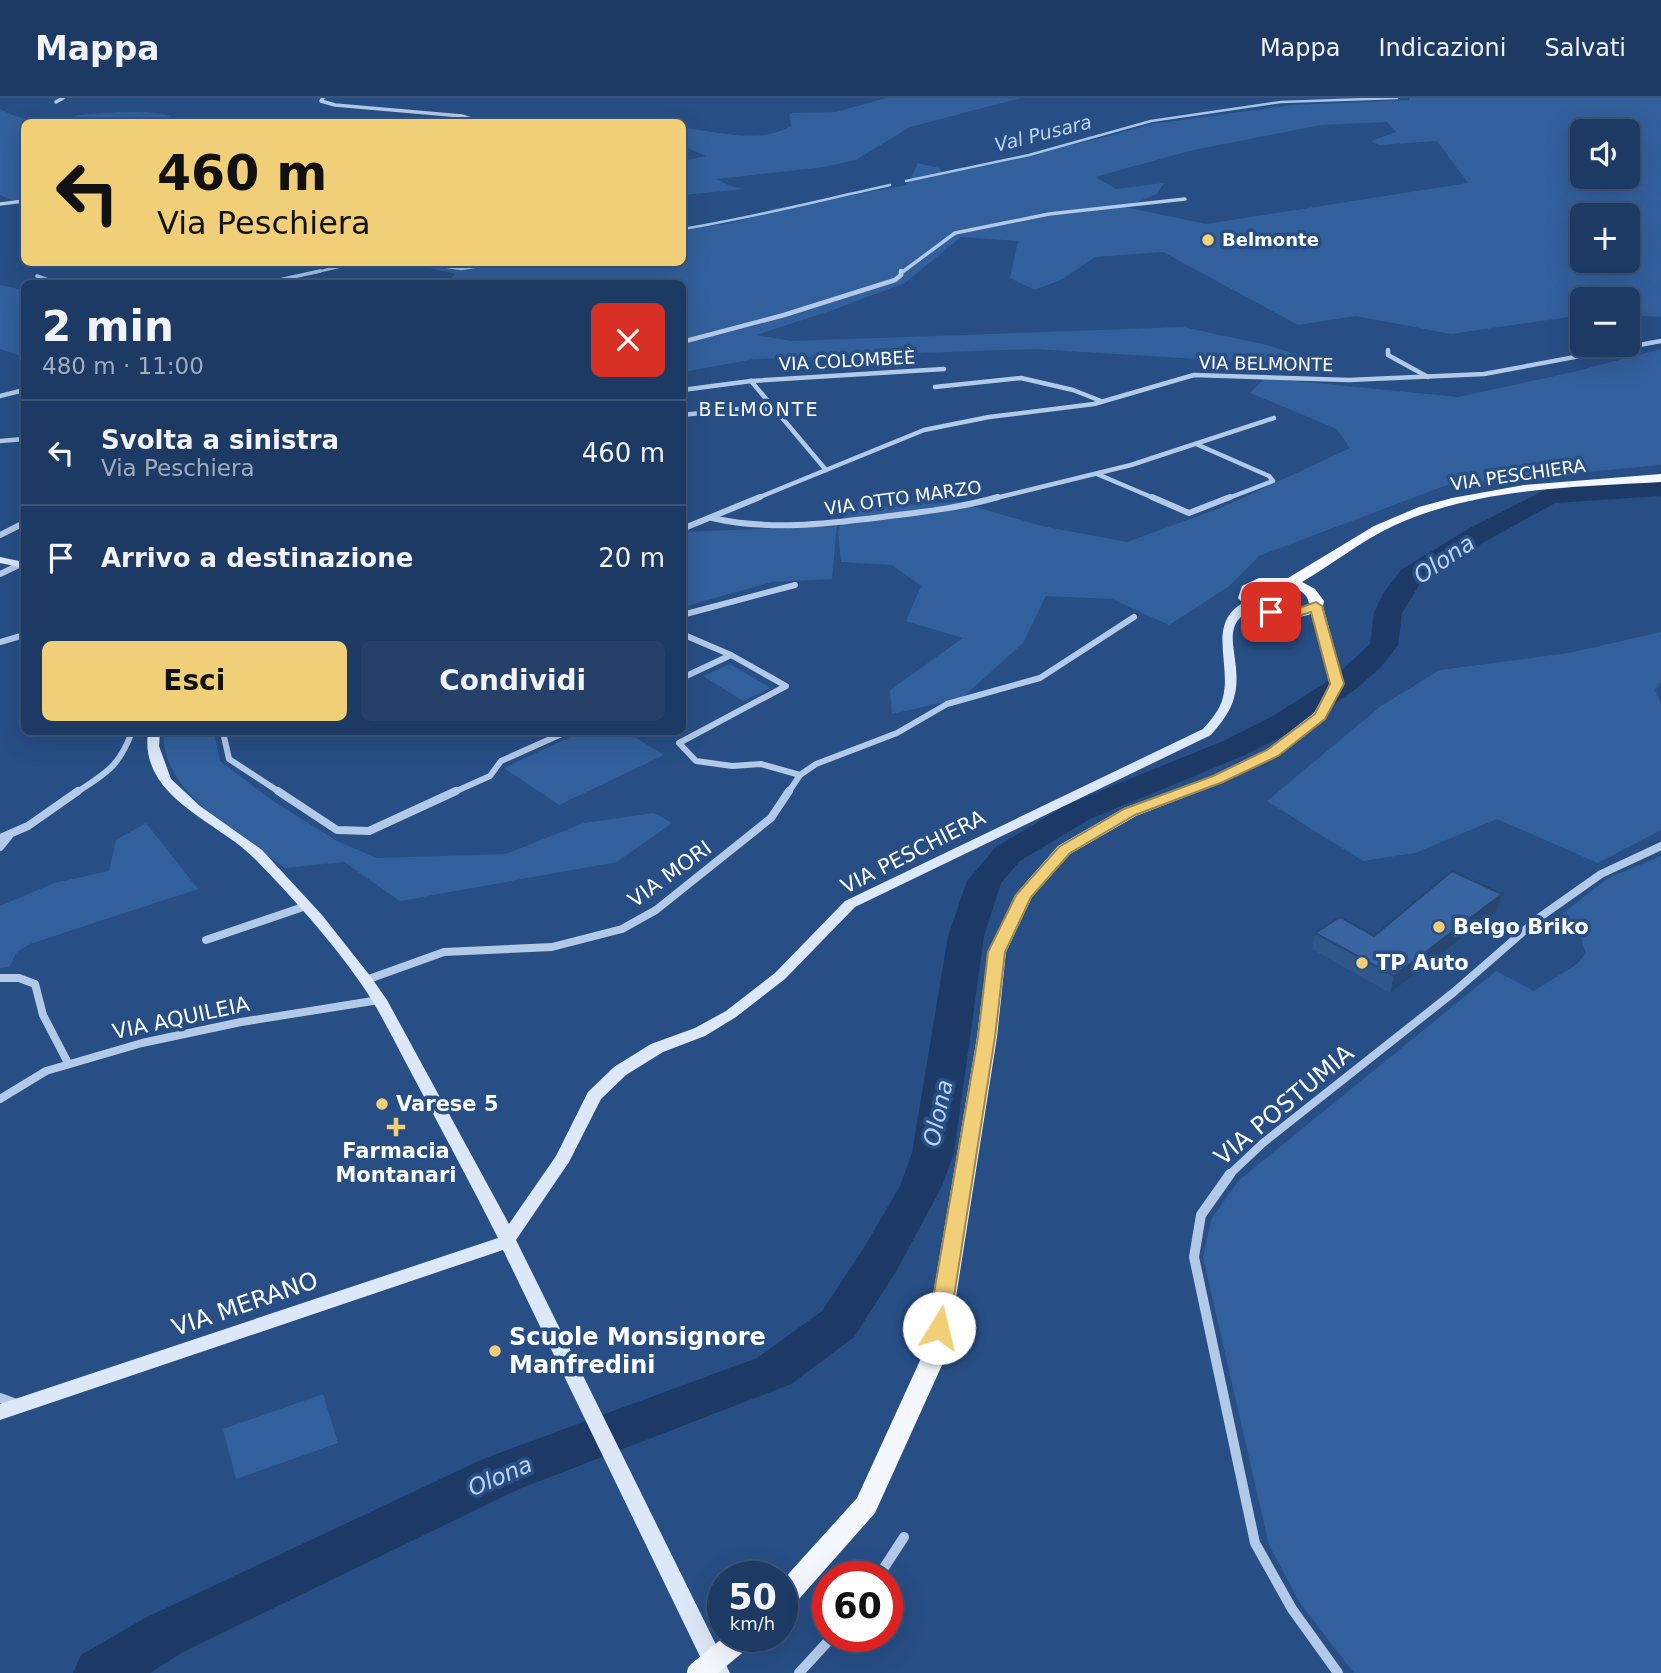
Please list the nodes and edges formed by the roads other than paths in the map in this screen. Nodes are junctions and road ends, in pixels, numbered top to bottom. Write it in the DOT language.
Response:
graph roads {
  1 [pos="63,98"];
  2 [pos="323,98"];
  3 [pos="56,102"];
  4 [pos="471,119"];
  5 [pos="1185,199"];
  6 [pos="21,201"];
  7 [pos="0,204"];
  8 [pos="686,341"];
  9 [pos="1661,341"];
  10 [pos="1388,350"];
  11 [pos="944,369"];
  12 [pos="1429,377"];
  13 [pos="751,381"];
  14 [pos="935,387"];
  15 [pos="686,389"];
  16 [pos="19,391"];
  17 [pos="0,396"];
  18 [pos="1102,401"];
  19 [pos="777,410"];
  20 [pos="686,415"];
  21 [pos="1274,418"];
  22 [pos="21,439"];
  23 [pos="0,441"];
  24 [pos="1195,444"];
  25 [pos="826,470"];
  26 [pos="1097,474"];
  27 [pos="1661,478"];
  28 [pos="712,518"];
  29 [pos="21,524"];
  30 [pos="686,527"];
  31 [pos="0,535"];
  32 [pos="0,560"];
  33 [pos="21,565"];
  34 [pos="21,566"];
  35 [pos="1313,571"];
  36 [pos="0,574"];
  37 [pos="1290,583"];
  38 [pos="794,585"];
  39 [pos="1311,591"];
  40 [pos="1316,606"];
  41 [pos="1249,609"];
  42 [pos="686,614"];
  43 [pos="1283,614"];
  44 [pos="1134,617"];
  45 [pos="1325,635"];
  46 [pos="21,636"];
  47 [pos="686,636"];
  48 [pos="0,642"];
  49 [pos="731,655"];
  50 [pos="686,676"];
  51 [pos="131,735"];
  52 [pos="154,735"];
  53 [pos="224,735"];
  54 [pos="559,735"];
  55 [pos="800,775"];
  56 [pos="9,836"];
  57 [pos="0,838"];
  58 [pos="1661,846"];
  59 [pos="0,847"];
  60 [pos="306,906"];
  61 [pos="206,940"];
  62 [pos="0,978"];
  63 [pos="366,980"];
  64 [pos="379,1000"];
  65 [pos="68,1063"];
  66 [pos="0,1099"];
  67 [pos="506,1242"];
  68 [pos="0,1398"];
  69 [pos="19,1405"];
  70 [pos="0,1412"];
  71 [pos="904,1536"];
  72 [pos="888,1561"];
  73 [pos="798,1582"];
  74 [pos="725,1652"];
  75 [pos="818,1652"];
  76 [pos="699,1673"];
  77 [pos="719,1673"];
  78 [pos="799,1673"];
  79 [pos="1338,1673"];
  1 -- 3 [label="street"];
  2 -- 4 [label="street"];
  5 -- 8 [label="street"];
  6 -- 7 [label="street"];
  9 -- 12 [label="street, VIA BELMONTE"];
  10 -- 12 [label="street"];
  11 -- 13 [label="street, VIA COLOMBEÈ"];
  12 -- 18 [label="street, VIA BELMONTE"];
  13 -- 15 [label="street, VIA COLOMBEÈ"];
  13 -- 19 [label="street, VIA COLOMBEÈ"];
  14 -- 18 [label="street"];
  16 -- 17 [label="street"];
  18 -- 25 [label="street, VIA BELMONTE"];
  19 -- 20 [label="street"];
  19 -- 25 [label="street, VIA COLOMBEÈ"];
  21 -- 24 [label="street, VIA OTTO MARZO"];
  22 -- 23 [label="street"];
  24 -- 26 [label="street, VIA OTTO MARZO"];
  24 -- 26 [label="street"];
  25 -- 28 [label="street, VIA BELMONTE"];
  26 -- 28 [label="street, VIA OTTO MARZO"];
  27 -- 35 [label="main road, VIA PESCHIERA"];
  28 -- 30 [label="street, VIA BELMONTE"];
  29 -- 31 [label="street"];
  32 -- 33 [label="street"];
  34 -- 36 [label="street"];
  35 -- 37 [label="main road, VIA PESCHIERA"];
  35 -- 39 [label="main road"];
  37 -- 39 [label="main road, VIA PESCHIERA"];
  37 -- 41 [label="main road, VIA PESCHIERA"];
  38 -- 42 [label="street"];
  39 -- 40 [label="main road"];
  40 -- 43 [label="main road"];
  40 -- 45 [label="main road"];
  41 -- 43 [label="main road"];
  41 -- 67 [label="street, VIA PESCHIERA"];
  43 -- 45 [label="main road"];
  44 -- 55 [label="street, VIA MORI"];
  45 -- 73 [label="main road"];
  46 -- 48 [label="street"];
  47 -- 49 [label="street"];
  49 -- 50 [label="street"];
  49 -- 55 [label="street"];
  51 -- 56 [label="street"];
  52 -- 60 [label="street"];
  53 -- 54 [label="street"];
  55 -- 63 [label="street, VIA MORI"];
  56 -- 57 [label="street"];
  56 -- 59 [label="street"];
  58 -- 79 [label="street, VIA POSTUMIA"];
  60 -- 61 [label="street"];
  60 -- 63 [label="street"];
  62 -- 65 [label="street"];
  63 -- 64 [label="street"];
  64 -- 65 [label="street, VIA AQUILEIA"];
  64 -- 67 [label="street"];
  65 -- 66 [label="street, VIA AQUILEIA"];
  67 -- 69 [label="street, VIA MERANO"];
  67 -- 77 [label="street"];
  68 -- 69 [label="street"];
  69 -- 70 [label="street, VIA MERANO"];
  71 -- 72 [label="street"];
  74 -- 76 [label="main road, bridge"];
  75 -- 78 [label="street"];
}
